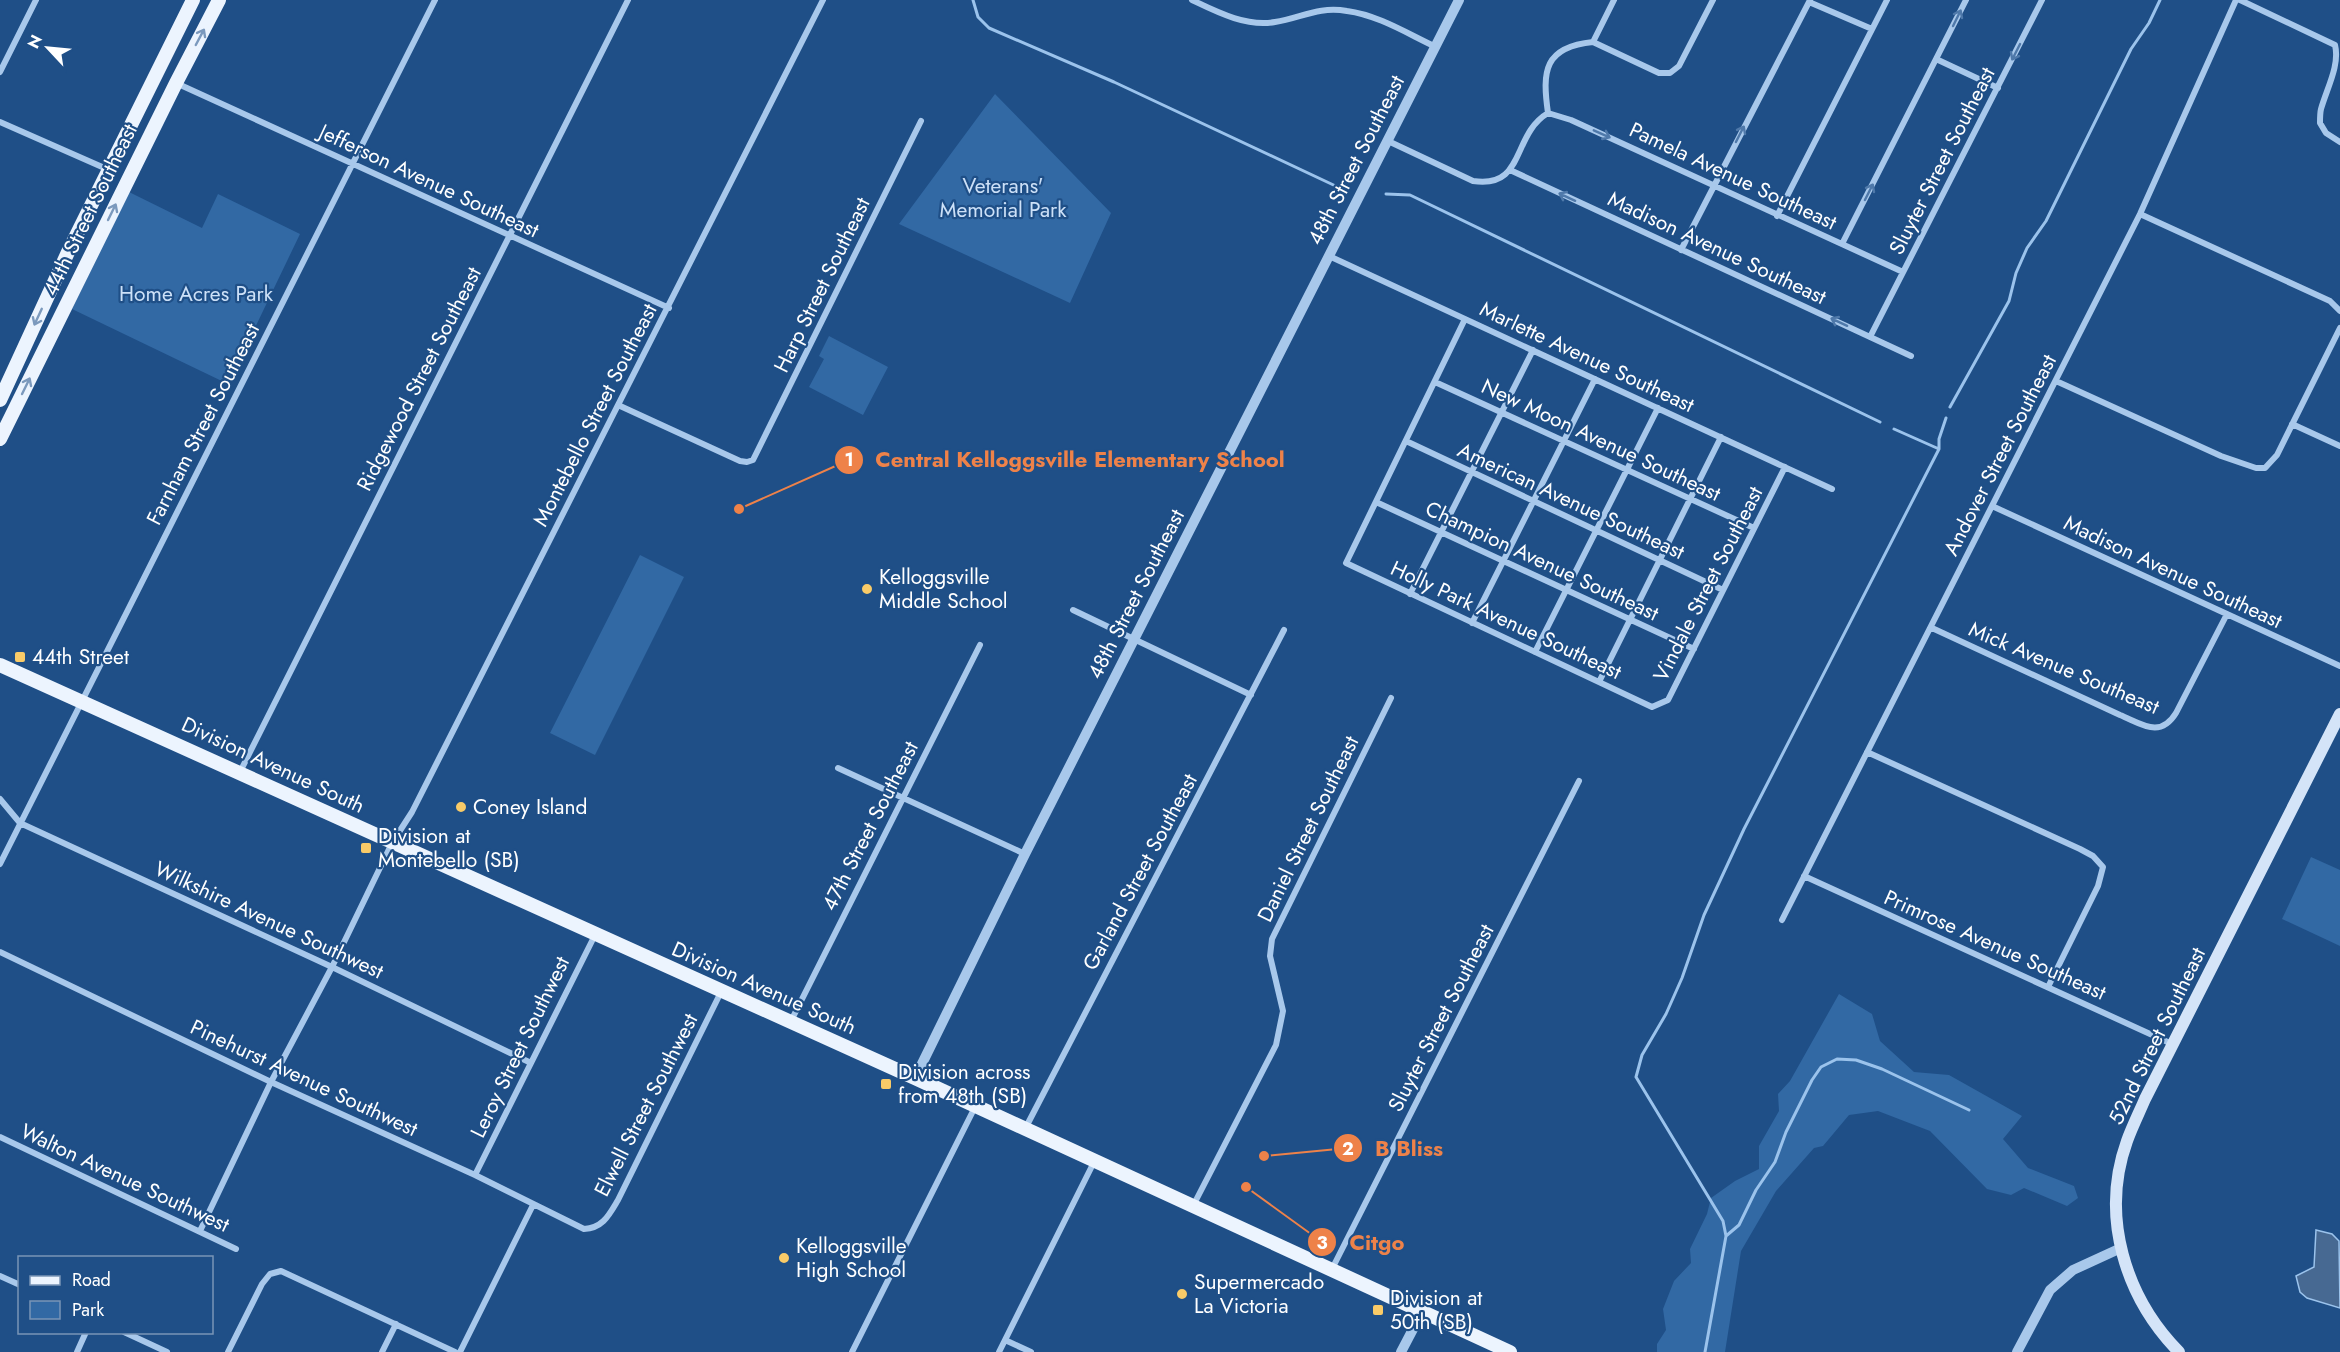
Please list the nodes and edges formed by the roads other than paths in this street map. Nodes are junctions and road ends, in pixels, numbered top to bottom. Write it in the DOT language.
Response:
graph roads {
  1 [pos="36,0"];
  2 [pos="193,0"];
  3 [pos="219,0"];
  4 [pos="435,0"];
  5 [pos="628,0"];
  6 [pos="823,0"];
  7 [pos="1192,0"];
  8 [pos="1459,0"];
  9 [pos="1614,0"];
  10 [pos="1713,0"];
  11 [pos="1887,0"];
  12 [pos="1966,0"];
  13 [pos="2042,0"];
  14 [pos="2238,0"];
  15 [pos="1333,1"];
  16 [pos="1809,1"];
  17 [pos="1333,10"];
  18 [pos="1872,30"];
  19 [pos="1593,42"];
  20 [pos="1436,47"];
  21 [pos="166,54"];
  22 [pos="1936,59"];
  23 [pos="0,72"];
  24 [pos="176,83"];
  25 [pos="1998,88"];
  26 [pos="146,93"];
  27 [pos="1548,113"];
  28 [pos="157,121"];
  29 [pos="921,122"];
  30 [pos="0,123"];
  31 [pos="1388,141"];
  32 [pos="2340,142"];
  33 [pos="353,165"];
  34 [pos="109,170"];
  35 [pos="1510,170"];
  36 [pos="1713,186"];
  37 [pos="2140,214"];
  38 [pos="1777,216"];
  39 [pos="509,237"];
  40 [pos="1842,244"];
  41 [pos="1682,250"];
  42 [pos="1329,256"];
  43 [pos="1903,272"];
  44 [pos="669,308"];
  45 [pos="2340,311"];
  46 [pos="1465,319"];
  47 [pos="2340,328"];
  48 [pos="1870,337"];
  49 [pos="1533,350"];
  50 [pos="1911,356"];
  51 [pos="1595,379"];
  52 [pos="2056,381"];
  53 [pos="1435,382"];
  54 [pos="0,400"];
  55 [pos="618,405"];
  56 [pos="1658,408"];
  57 [pos="1502,413"];
  58 [pos="2292,424"];
  59 [pos="1721,437"];
  60 [pos="0,439"];
  61 [pos="1406,441"];
  62 [pos="1563,441"];
  63 [pos="2340,446"];
  64 [pos="1785,467"];
  65 [pos="1627,470"];
  66 [pos="1472,472"];
  67 [pos="1832,489"];
  68 [pos="1690,499"];
  69 [pos="1533,501"];
  70 [pos="1376,502"];
  71 [pos="1992,506"];
  72 [pos="1754,528"];
  73 [pos="1596,531"];
  74 [pos="1441,532"];
  75 [pos="1660,560"];
  76 [pos="1503,561"];
  77 [pos="1566,590"];
  78 [pos="1723,590"];
  79 [pos="1410,594"];
  80 [pos="1073,610"];
  81 [pos="2227,614"];
  82 [pos="1630,620"];
  83 [pos="1472,622"];
  84 [pos="1932,628"];
  85 [pos="1284,630"];
  86 [pos="1135,641"];
  87 [pos="980,645"];
  88 [pos="1694,649"];
  89 [pos="1535,652"];
  90 [pos="0,665"];
  91 [pos="2340,666"];
  92 [pos="1599,682"];
  93 [pos="1251,695"];
  94 [pos="1391,698"];
  95 [pos="81,701"];
  96 [pos="1652,707"];
  97 [pos="2340,714"];
  98 [pos="1868,752"];
  99 [pos="838,768"];
  100 [pos="240,772"];
  101 [pos="1579,781"];
  102 [pos="0,798"];
  103 [pos="903,798"];
  104 [pos="20,823"];
  105 [pos="392,843"];
  106 [pos="1026,854"];
  107 [pos="0,864"];
  108 [pos="1804,876"];
  109 [pos="1782,920"];
  110 [pos="595,934"];
  111 [pos="0,952"];
  112 [pos="332,967"];
  113 [pos="2048,987"];
  114 [pos="722,991"];
  115 [pos="790,1023"];
  116 [pos="2173,1044"];
  117 [pos="531,1062"];
  118 [pos="915,1078"];
  119 [pos="271,1082"];
  120 [pos="975,1107"];
  121 [pos="1025,1129"];
  122 [pos="0,1137"];
  123 [pos="1095,1161"];
  124 [pos="475,1175"];
  125 [pos="533,1205"];
  126 [pos="1193,1207"];
  127 [pos="594,1228"];
  128 [pos="200,1231"];
  129 [pos="2121,1248"];
  130 [pos="236,1249"];
  131 [pos="1331,1270"];
  132 [pos="0,1276"];
  133 [pos="18,1284"];
  134 [pos="1422,1312"];
  135 [pos="396,1324"];
  136 [pos="86,1334"];
  137 [pos="128,1334"];
  138 [pos="1005,1340"];
  139 [pos="77,1352"];
  140 [pos="167,1352"];
  141 [pos="228,1352"];
  142 [pos="382,1352"];
  143 [pos="455,1352"];
  144 [pos="460,1352"];
  145 [pos="852,1352"];
  146 [pos="999,1352"];
  147 [pos="1031,1352"];
  148 [pos="1401,1352"];
  149 [pos="1510,1352"];
  150 [pos="2017,1352"];
  151 [pos="2179,1352"];
  1 -- 23 [label="street"];
  2 -- 21 [label="main road, 44th Street Southeast"];
  24 -- 3 [label="main road, 44th Street Southeast, one-way"];
  4 -- 33 [label="street, Farnham Street Southeast"];
  5 -- 39 [label="street, Ridgewood Street Southeast"];
  6 -- 44 [label="street, Montebello Street Southeast"];
  7 -- 17 [label="street"];
  8 -- 20 [label="street, 48th Street Southeast"];
  9 -- 19 [label="street"];
  10 -- 19 [label="street"];
  11 -- 18 [label="street"];
  22 -- 12 [label="street, one-way"];
  13 -- 25 [label="street, Sluyter Street Southeast, one-way"];
  14 -- 32 [label="street"];
  14 -- 37 [label="street, Andover Street Southeast"];
  15 -- 17 [label="street"];
  16 -- 18 [label="street"];
  36 -- 16 [label="street, one-way"];
  17 -- 20 [label="street"];
  18 -- 38 [label="street"];
  19 -- 27 [label="street"];
  20 -- 31 [label="street, 48th Street Southeast"];
  21 -- 24 [label="main road"];
  21 -- 26 [label="main road, 44th Street Southeast"];
  22 -- 25 [label="street"];
  40 -- 22 [label="street, one-way"];
  24 -- 28 [label="main road, 44th Street Southeast"];
  24 -- 33 [label="street, Jefferson Avenue Southeast"];
  25 -- 43 [label="street, Sluyter Street Southeast"];
  26 -- 28 [label="main road"];
  26 -- 34 [label="main road, 44th Street Southeast"];
  27 -- 35 [label="street"];
  27 -- 36 [label="street, Pamela Avenue Southeast, one-way"];
  60 -- 28 [label="main road, 44th Street Southeast, one-way"];
  29 -- 55 [label="street, Harp Street Southeast"];
  30 -- 34 [label="street"];
  31 -- 35 [label="street"];
  31 -- 42 [label="street, 48th Street Southeast"];
  33 -- 39 [label="street, Jefferson Avenue Southeast"];
  33 -- 95 [label="street, Farnham Street Southeast"];
  34 -- 54 [label="main road, 44th Street Southeast, one-way"];
  41 -- 35 [label="street, Madison Avenue Southeast, one-way"];
  36 -- 38 [label="street, Pamela Avenue Southeast"];
  36 -- 41 [label="street"];
  37 -- 45 [label="street"];
  37 -- 52 [label="street, Andover Street Southeast"];
  38 -- 40 [label="street, Pamela Avenue Southeast"];
  39 -- 44 [label="street, Jefferson Avenue Southeast"];
  39 -- 100 [label="street, Ridgewood Street Southeast"];
  40 -- 43 [label="street, Pamela Avenue Southeast"];
  48 -- 41 [label="street, Madison Avenue Southeast, one-way"];
  42 -- 46 [label="street, Marlette Avenue Southeast"];
  42 -- 86 [label="street, 48th Street Southeast"];
  43 -- 48 [label="street, Sluyter Street Southeast"];
  44 -- 55 [label="street, Montebello Street Southeast"];
  46 -- 49 [label="street, Marlette Avenue Southeast"];
  46 -- 53 [label="street"];
  47 -- 58 [label="street"];
  48 -- 50 [label="street, Madison Avenue Southeast"];
  49 -- 51 [label="street, Marlette Avenue Southeast"];
  49 -- 57 [label="street"];
  51 -- 56 [label="street, Marlette Avenue Southeast"];
  51 -- 62 [label="street"];
  52 -- 58 [label="street"];
  52 -- 71 [label="street, Andover Street Southeast"];
  53 -- 57 [label="street, New Moon Avenue Southeast"];
  53 -- 61 [label="street"];
  55 -- 105 [label="street, Montebello Street Southeast"];
  56 -- 59 [label="street, Marlette Avenue Southeast"];
  56 -- 65 [label="street"];
  57 -- 62 [label="street, New Moon Avenue Southeast"];
  57 -- 66 [label="street"];
  58 -- 63 [label="street"];
  59 -- 64 [label="street, Marlette Avenue Southeast"];
  59 -- 68 [label="street"];
  61 -- 66 [label="street, American Avenue Southeast"];
  61 -- 70 [label="street"];
  62 -- 65 [label="street, New Moon Avenue Southeast"];
  62 -- 69 [label="street"];
  64 -- 67 [label="street, Marlette Avenue Southeast"];
  64 -- 72 [label="street, Vindale Street Southeast"];
  65 -- 68 [label="street, New Moon Avenue Southeast"];
  65 -- 73 [label="street"];
  66 -- 69 [label="street, American Avenue Southeast"];
  66 -- 74 [label="street"];
  68 -- 72 [label="street, New Moon Avenue Southeast"];
  68 -- 75 [label="street"];
  69 -- 73 [label="street, American Avenue Southeast"];
  69 -- 76 [label="street"];
  70 -- 74 [label="street, Champion Avenue Southeast"];
  70 -- 79 [label="street, Holly Park Avenue Southeast"];
  71 -- 81 [label="street, Madison Avenue Southeast"];
  71 -- 84 [label="street, Andover Street Southeast"];
  72 -- 78 [label="street, Vindale Street Southeast"];
  73 -- 75 [label="street, American Avenue Southeast"];
  73 -- 77 [label="street"];
  74 -- 76 [label="street, Champion Avenue Southeast"];
  74 -- 79 [label="street"];
  75 -- 78 [label="street, American Avenue Southeast"];
  75 -- 82 [label="street"];
  76 -- 77 [label="street, Champion Avenue Southeast"];
  76 -- 83 [label="street"];
  77 -- 82 [label="street, Champion Avenue Southeast"];
  77 -- 89 [label="street"];
  78 -- 88 [label="street, Vindale Street Southeast"];
  79 -- 83 [label="street, Holly Park Avenue Southeast"];
  80 -- 86 [label="street"];
  81 -- 84 [label="street, Mick Avenue Southeast"];
  81 -- 91 [label="street, Madison Avenue Southeast"];
  82 -- 88 [label="street, Champion Avenue Southeast"];
  82 -- 92 [label="street"];
  83 -- 89 [label="street, Holly Park Avenue Southeast"];
  84 -- 98 [label="street, Andover Street Southeast"];
  85 -- 93 [label="street, Garland Street Southeast"];
  86 -- 93 [label="street"];
  86 -- 106 [label="street, 48th Street Southeast"];
  87 -- 103 [label="street, 47th Street Southeast"];
  88 -- 96 [label="street, Vindale Street Southeast"];
  89 -- 92 [label="street, Holly Park Avenue Southeast"];
  90 -- 95 [label="main road, Division Avenue South"];
  92 -- 96 [label="street, Holly Park Avenue Southeast"];
  93 -- 121 [label="street, Garland Street Southeast"];
  94 -- 126 [label="street, Daniel Street Southeast"];
  95 -- 100 [label="main road, Division Avenue South"];
  95 -- 104 [label="street, Farnham Street Southeast"];
  97 -- 116 [label="main road, 52nd Street Southeast"];
  98 -- 108 [label="street, Andover Street Southeast"];
  98 -- 113 [label="street"];
  99 -- 103 [label="street"];
  100 -- 105 [label="main road, Division Avenue South"];
  101 -- 131 [label="street, Sluyter Street Southeast"];
  102 -- 104 [label="street, Wilkshire Avenue Southwest"];
  103 -- 106 [label="street"];
  103 -- 115 [label="street, 47th Street Southeast"];
  104 -- 107 [label="street, Farnham Street Southeast"];
  104 -- 112 [label="street, Wilkshire Avenue Southwest"];
  105 -- 110 [label="main road, Division Avenue South"];
  105 -- 112 [label="street, Montebello Street Southeast"];
  106 -- 118 [label="street, 48th Street Southeast"];
  108 -- 109 [label="street, Andover Street Southeast"];
  108 -- 113 [label="street, Primrose Avenue Southeast"];
  110 -- 114 [label="main road, Division Avenue South"];
  110 -- 117 [label="street, Leroy Street Southwest"];
  111 -- 119 [label="street, Pinehurst Avenue Southwest"];
  112 -- 117 [label="street, Wilkshire Avenue Southwest"];
  112 -- 119 [label="street, Montebello Street Southeast"];
  113 -- 116 [label="street, Primrose Avenue Southeast"];
  114 -- 115 [label="main road, Division Avenue South"];
  114 -- 127 [label="street, Elwell Street Southwest"];
  115 -- 118 [label="main road, Division Avenue South"];
  116 -- 129 [label="main road, 52nd Street Southeast"];
  117 -- 124 [label="street, Leroy Street Southwest"];
  118 -- 120 [label="main road, Division Avenue South"];
  119 -- 124 [label="street, Pinehurst Avenue Southwest"];
  119 -- 128 [label="street, Montebello Street Southeast"];
  120 -- 121 [label="main road, Division Avenue South"];
  120 -- 145 [label="street"];
  121 -- 123 [label="main road, Division Avenue South"];
  122 -- 128 [label="street, Walton Avenue Southwest"];
  123 -- 126 [label="main road, Division Avenue South"];
  123 -- 138 [label="street"];
  124 -- 125 [label="street, Pinehurst Avenue Southwest"];
  125 -- 127 [label="street, Pinehurst Avenue Southwest"];
  125 -- 144 [label="street"];
  126 -- 131 [label="main road, Division Avenue South"];
  128 -- 130 [label="street, Walton Avenue Southwest"];
  129 -- 150 [label="street"];
  129 -- 151 [label="main road, 52nd Street Southeast"];
  131 -- 134 [label="main road, Division Avenue South"];
  132 -- 133 [label="street"];
  134 -- 148 [label="street"];
  134 -- 149 [label="main road, Division Avenue South"];
  135 -- 141 [label="street"];
  135 -- 142 [label="street"];
  135 -- 143 [label="street"];
  136 -- 139 [label="street"];
  137 -- 140 [label="street"];
  138 -- 146 [label="street"];
  138 -- 147 [label="street"];
}
